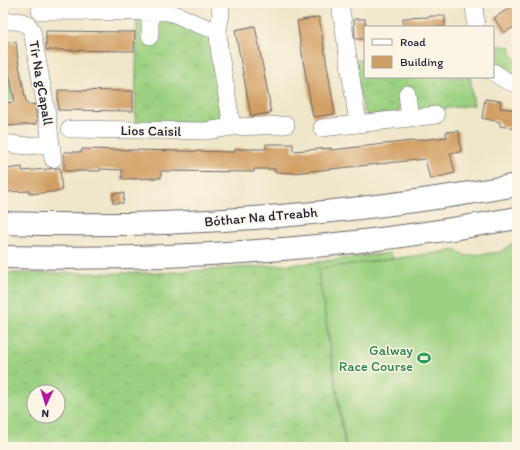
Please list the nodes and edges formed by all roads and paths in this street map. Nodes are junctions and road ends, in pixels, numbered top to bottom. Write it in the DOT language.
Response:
graph roads {
  1 [pos="220,3"];
  2 [pos="340,3"];
  3 [pos="474,3"];
  4 [pos="40,11"];
  5 [pos="150,12"];
  6 [pos="3,21"];
  7 [pos="476,26"];
  8 [pos="218,30"];
  9 [pos="150,36"];
  10 [pos="494,73"];
  11 [pos="517,84"];
  12 [pos="407,94"];
  13 [pos="436,115"];
  14 [pos="410,118"];
  15 [pos="358,124"];
  16 [pos="286,125"];
  17 [pos="232,127"];
  18 [pos="322,128"];
  19 [pos="70,129"];
  20 [pos="3,143"];
  21 [pos="517,185"];
  22 [pos="517,218"];
  23 [pos="3,223"];
  24 [pos="3,257"];
  1 -- 8 [label="street"];
  2 -- 15 [label="street"];
  3 -- 7 [label="street"];
  4 -- 5 [label="street"];
  5 -- 8 [label="street"];
  5 -- 9 [label="street"];
  6 -- 20 [label="street, Tír Na gCapall"];
  8 -- 17 [label="street"];
  10 -- 11 [label="street"];
  12 -- 14 [label="street"];
  13 -- 14 [label="street"];
  14 -- 15 [label="street"];
  15 -- 18 [label="street"];
  16 -- 17 [label="street, Lios Caisil"];
  17 -- 19 [label="street, Lios Caisil"];
  21 -- 23 [label="highway, Bóthar Na dTreabh"];
  22 -- 24 [label="highway"];
}
